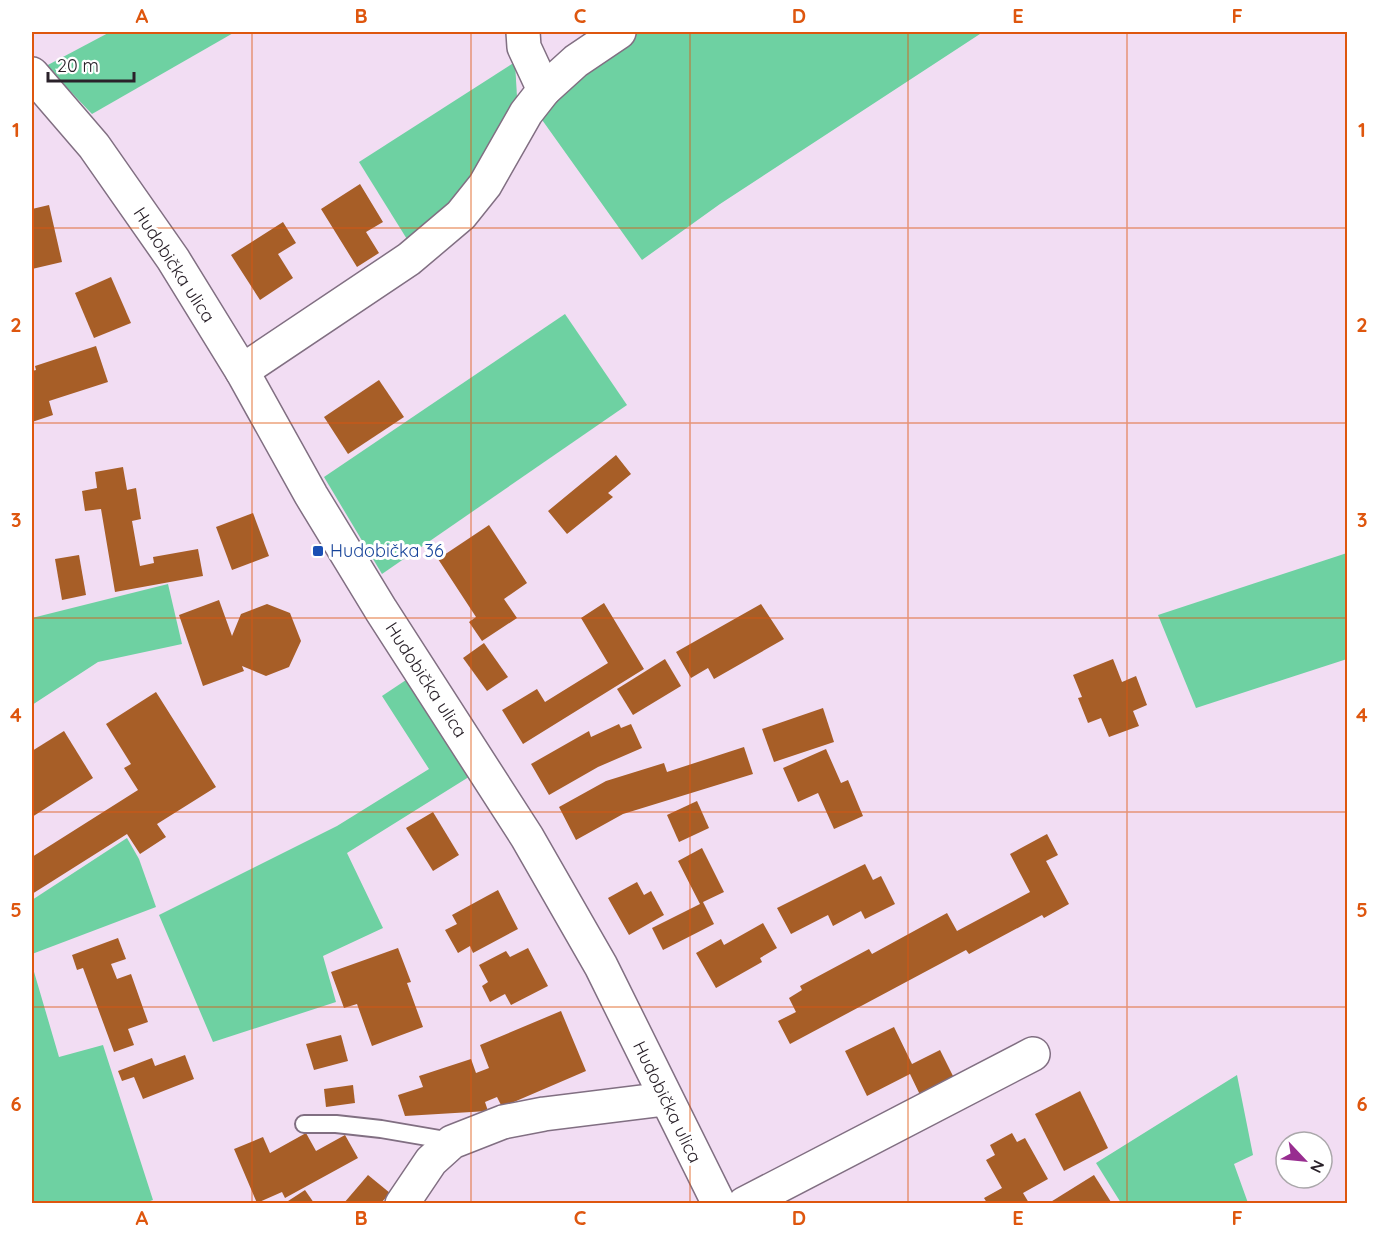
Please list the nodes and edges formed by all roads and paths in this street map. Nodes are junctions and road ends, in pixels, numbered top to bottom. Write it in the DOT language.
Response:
graph roads {
  1 [pos="523,32"];
  2 [pos="619,32"];
  3 [pos="32,74"];
  4 [pos="544,90"];
  5 [pos="242,371"];
  6 [pos="1033,1054"];
  7 [pos="665,1099"];
  8 [pos="304,1124"];
  9 [pos="452,1142"];
  10 [pos="402,1203"];
  11 [pos="718,1203"];
  12 [pos="744,1203"];
  1 -- 4 [label="main road"];
  2 -- 4 [label="main road"];
  3 -- 5 [label="main road, Hudobička ulica"];
  4 -- 5 [label="main road"];
  5 -- 7 [label="main road, Hudobička ulica"];
  6 -- 12 [label="main road"];
  7 -- 9 [label="main road"];
  7 -- 11 [label="main road, Hudobička ulica"];
  8 -- 9 [label="lane"];
  9 -- 10 [label="main road"];
}
